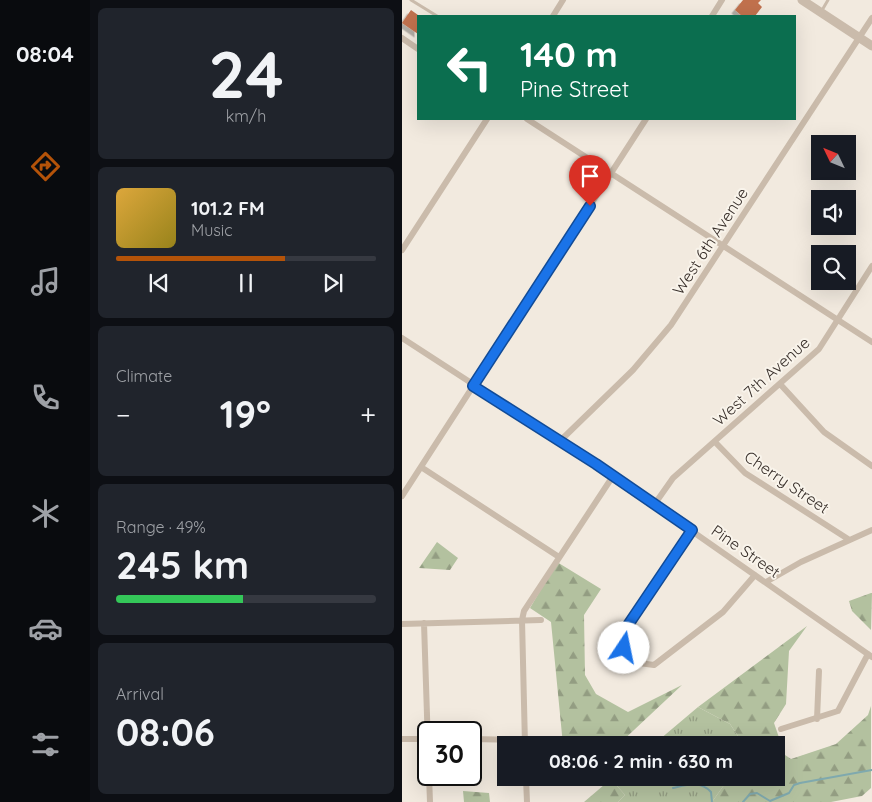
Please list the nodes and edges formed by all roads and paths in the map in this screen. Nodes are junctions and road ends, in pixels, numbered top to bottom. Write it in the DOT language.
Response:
graph roads {
  1 [pos="411,0"];
  2 [pos="564,0"];
  3 [pos="722,0"];
  4 [pos="803,0"];
  5 [pos="828,0"];
  6 [pos="820,12"];
  7 [pos="435,15"];
  8 [pos="554,15"];
  9 [pos="713,15"];
  10 [pos="872,18"];
  11 [pos="859,37"];
  12 [pos="402,38"];
  13 [pos="872,46"];
  14 [pos="417,48"];
  15 [pos="486,120"];
  16 [pos="529,120"];
  17 [pos="645,120"];
  18 [pos="611,173"];
  19 [pos="724,246"];
  20 [pos="402,250"];
  21 [pos="872,266"];
  22 [pos="837,320"];
  23 [pos="402,338"];
  24 [pos="872,342"];
  25 [pos="780,384"];
  26 [pos="473,386"];
  27 [pos="560,441"];
  28 [pos="715,442"];
  29 [pos="872,466"];
  30 [pos="421,467"];
  31 [pos="613,476"];
  32 [pos="402,496"];
  33 [pos="654,504"];
  34 [pos="692,530"];
  35 [pos="872,530"];
  36 [pos="848,539"];
  37 [pos="559,557"];
  38 [pos="755,575"];
  39 [pos="766,582"];
  40 [pos="522,620"];
  41 [pos="540,620"];
  42 [pos="424,623"];
  43 [pos="402,624"];
  44 [pos="870,655"];
  45 [pos="819,672"];
  46 [pos="817,718"];
  47 [pos="427,721"];
  48 [pos="781,729"];
  49 [pos="525,736"];
  50 [pos="402,739"];
  51 [pos="417,739"];
  52 [pos="482,741"];
  53 [pos="497,741"];
  54 [pos="429,786"];
  55 [pos="526,786"];
  56 [pos="430,802"];
  57 [pos="527,802"];
  1 -- 7 [label="lane"];
  2 -- 8 [label="street"];
  3 -- 9 [label="street"];
  4 -- 6 [label="street"];
  5 -- 6 [label="lane"];
  6 -- 11 [label="street"];
  10 -- 11 [label="street, West 6th Avenue"];
  11 -- 13 [label="street"];
  11 -- 19 [label="street, West 6th Avenue"];
  12 -- 14 [label="street"];
  15 -- 20 [label="street"];
  16 -- 18 [label="street"];
  17 -- 18 [label="street"];
  18 -- 19 [label="street"];
  18 -- 26 [label="street"];
  19 -- 22 [label="street"];
  19 -- 27 [label="street, West 6th Avenue"];
  21 -- 22 [label="street, West 7th Avenue"];
  22 -- 24 [label="street"];
  22 -- 25 [label="street, West 7th Avenue"];
  23 -- 26 [label="street, Pine Street"];
  25 -- 28 [label="street, West 7th Avenue"];
  25 -- 29 [label="street"];
  26 -- 27 [label="street, Pine Street"];
  26 -- 30 [label="street"];
  27 -- 31 [label="street, Pine Street"];
  28 -- 33 [label="street, West 7th Avenue"];
  28 -- 36 [label="street, Cherry Street"];
  30 -- 32 [label="street"];
  30 -- 37 [label="street"];
  31 -- 33 [label="street, Pine Street"];
  31 -- 37 [label="street"];
  33 -- 34 [label="street, Pine Street"];
  34 -- 38 [label="street, Pine Street"];
  34 -- 38 [label="street"];
  35 -- 36 [label="street"];
  36 -- 39 [label="street"];
  37 -- 40 [label="street"];
  38 -- 39 [label="street, Pine Street"];
  39 -- 44 [label="street, Pine Street"];
  40 -- 41 [label="street"];
  40 -- 42 [label="street"];
  40 -- 49 [label="street"];
  42 -- 43 [label="street"];
  42 -- 47 [label="street"];
  44 -- 46 [label="street"];
  45 -- 46 [label="street"];
  46 -- 48 [label="street"];
  50 -- 51 [label="street"];
  52 -- 53 [label="street"];
  54 -- 56 [label="street"];
  55 -- 57 [label="street"];
}
